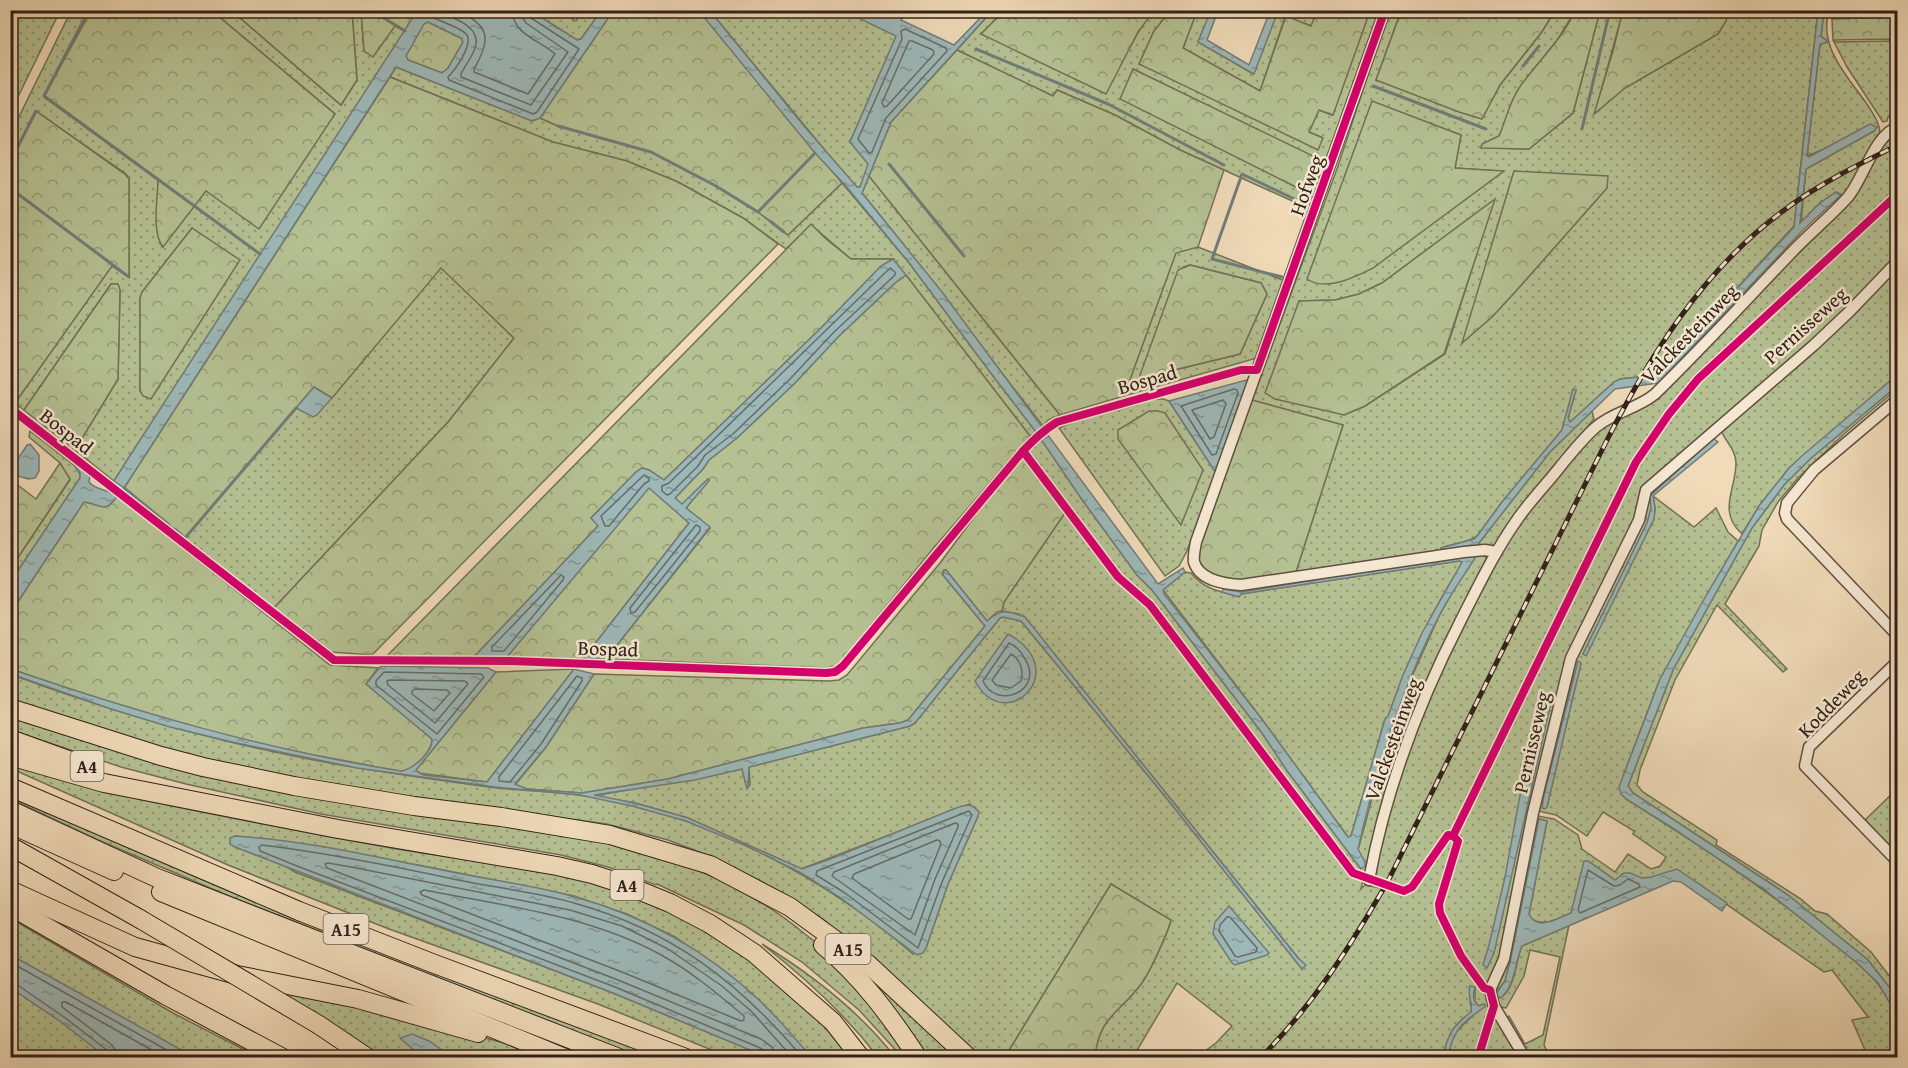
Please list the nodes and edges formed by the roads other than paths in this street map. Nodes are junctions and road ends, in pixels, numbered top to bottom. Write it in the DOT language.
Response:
graph roads {
  1 [pos="1385,10"];
  2 [pos="1898,127"];
  3 [pos="1898,261"];
  4 [pos="1898,399"];
  5 [pos="1490,551"];
  6 [pos="1898,636"];
  7 [pos="1898,661"];
  8 [pos="10,708"];
  9 [pos="10,739"];
  10 [pos="10,756"];
  11 [pos="10,788"];
  12 [pos="163,794"];
  13 [pos="10,810"];
  14 [pos="10,824"];
  15 [pos="10,846"];
  16 [pos="1898,862"];
  17 [pos="710,865"];
  18 [pos="1369,880"];
  19 [pos="10,890"];
  20 [pos="10,906"];
  21 [pos="564,1057"];
  22 [pos="283,1058"];
  23 [pos="368,1058"];
  24 [pos="619,1058"];
  25 [pos="686,1058"];
  26 [pos="861,1058"];
  27 [pos="918,1058"];
  28 [pos="969,1058"];
  29 [pos="1525,1058"];
  1 -- 5 [label="street, Hofweg"];
  2 -- 5 [label="street, Valckesteinweg"];
  3 -- 29 [label="street, Pernisseweg"];
  4 -- 6 [label="street"];
  5 -- 18 [label="street, Valckesteinweg"];
  7 -- 16 [label="street, Koddeweg"];
  8 -- 17 [label="highway, A15"];
  9 -- 12 [label="highway, A4"];
  10 -- 12 [label="highway, A4"];
  11 -- 25 [label="highway, A15"];
  12 -- 26 [label="highway, A4"];
  13 -- 24 [label="highway, A15"];
  14 -- 21 [label="highway, A15"];
  15 -- 23 [label="highway, bridge"];
  17 -- 27 [label="highway, A15"];
  17 -- 28 [label="highway, A15"];
  19 -- 21 [label="highway, A15"];
  20 -- 22 [label="highway"];
}
